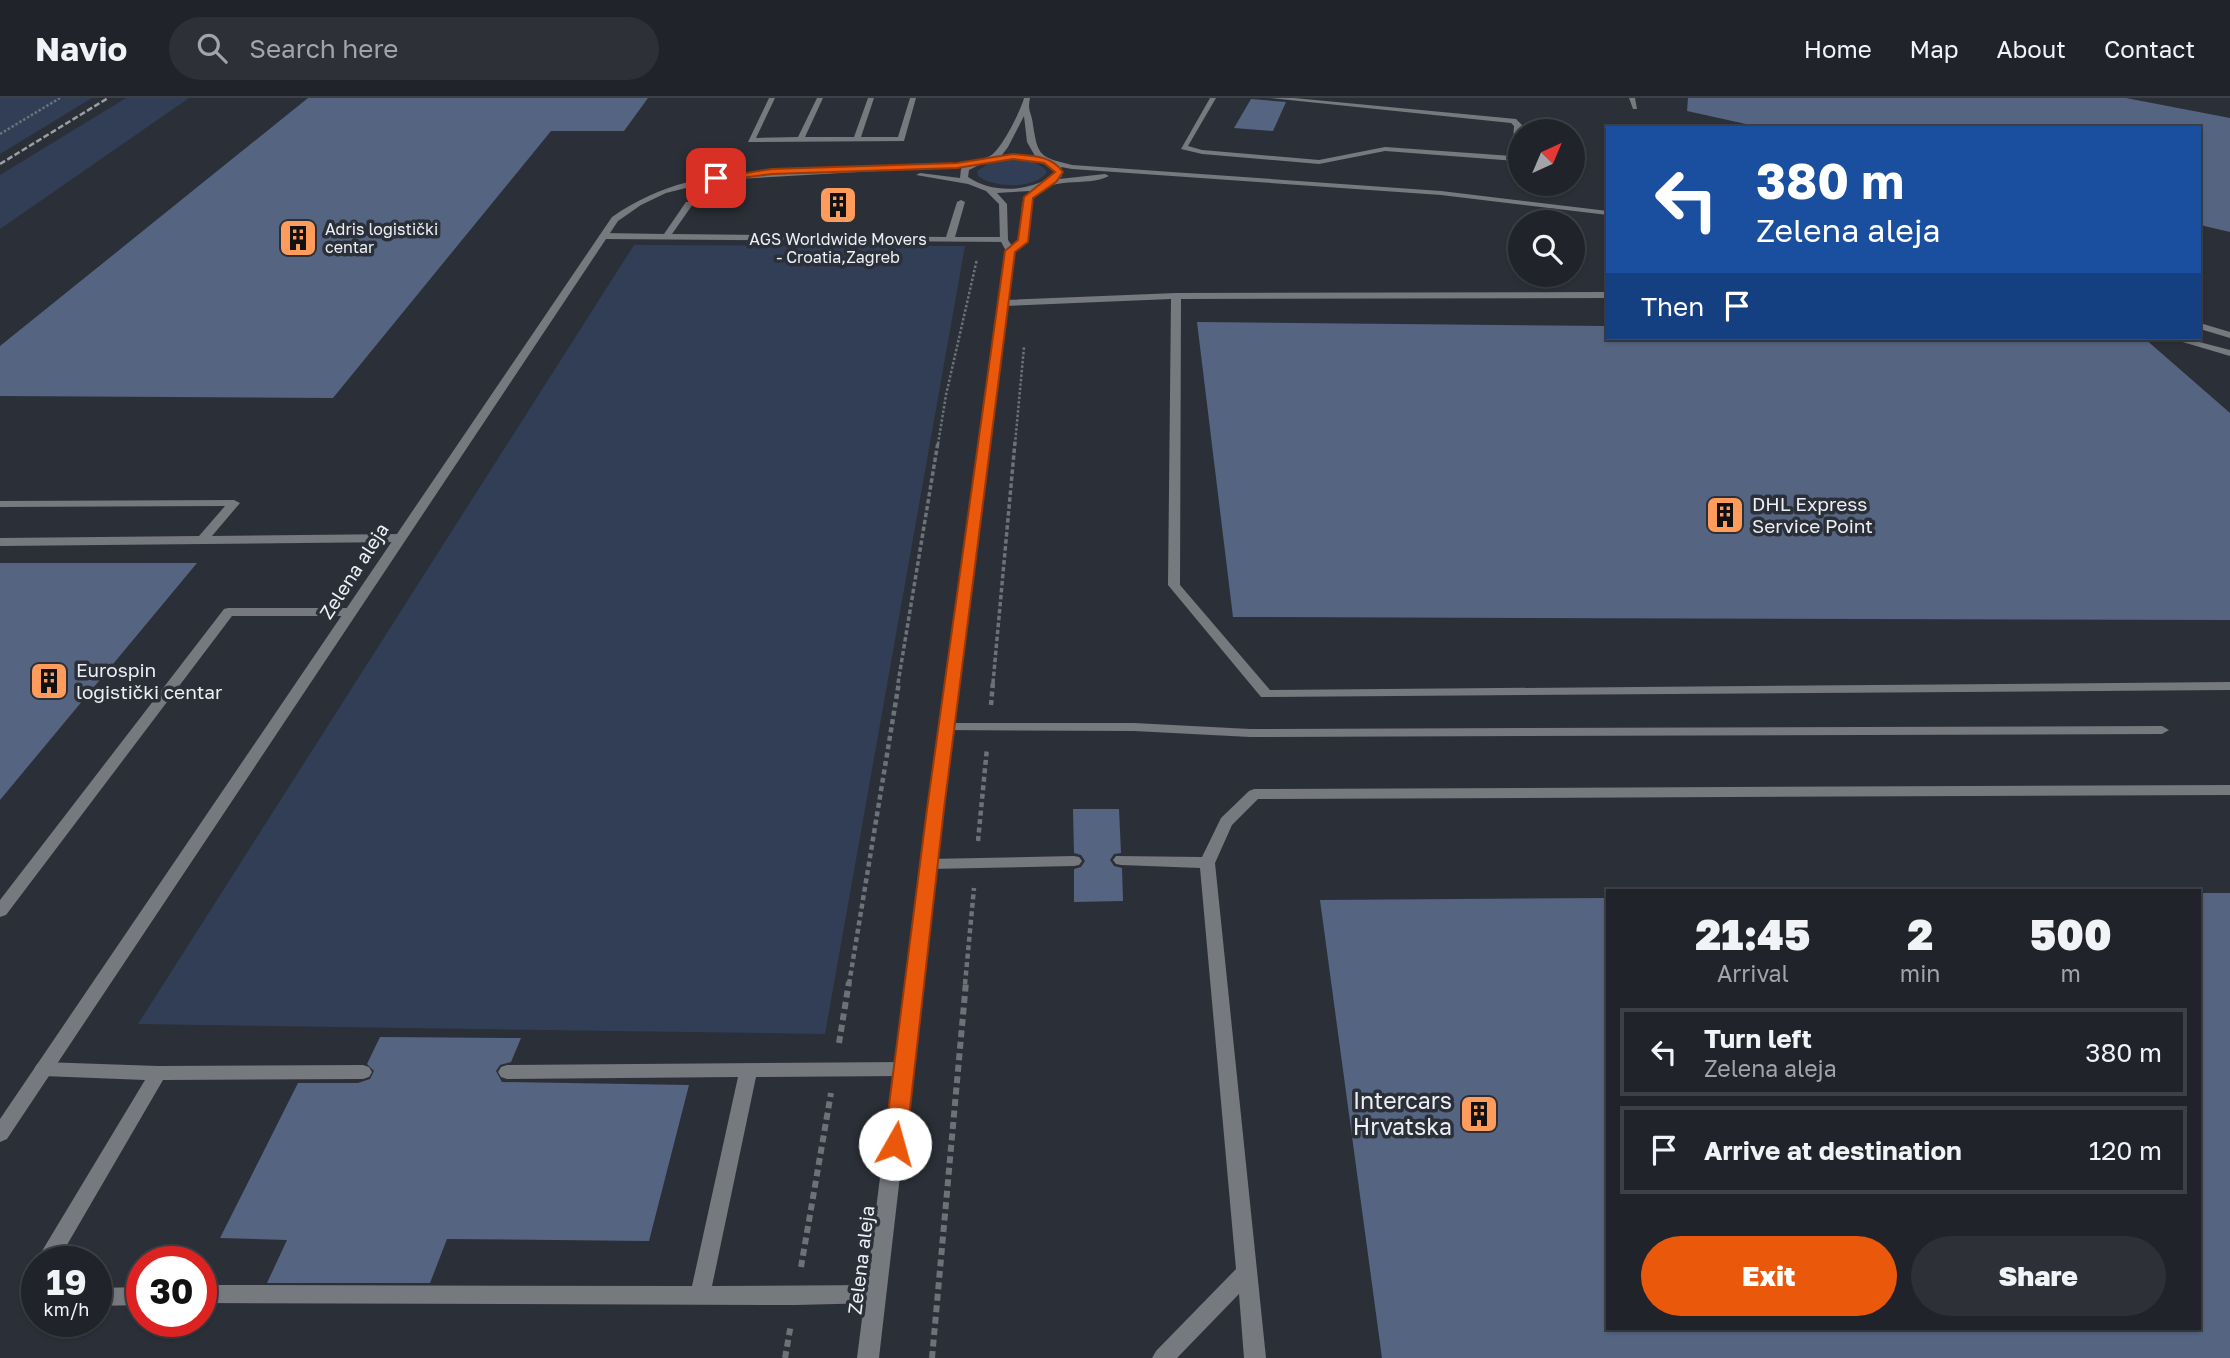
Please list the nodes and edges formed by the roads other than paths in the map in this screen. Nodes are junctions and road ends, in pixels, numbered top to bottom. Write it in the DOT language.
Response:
graph roads {
  1 [pos="772,98"];
  2 [pos="820,98"];
  3 [pos="871,98"];
  4 [pos="913,98"];
  5 [pos="1027,98"];
  6 [pos="1213,98"];
  7 [pos="1272,98"];
  8 [pos="1632,98"];
  9 [pos="1635,108"];
  10 [pos="1024,112"];
  11 [pos="802,139"];
  12 [pos="857,139"];
  13 [pos="988,158"];
  14 [pos="978,161"];
  15 [pos="1046,161"];
  16 [pos="832,171"];
  17 [pos="1127,172"];
  18 [pos="969,182"];
  19 [pos="1046,184"];
  20 [pos="988,188"];
  21 [pos="961,202"];
  22 [pos="689,204"];
  23 [pos="1606,213"];
  24 [pos="603,236"];
  25 [pos="667,236"];
  26 [pos="950,239"];
  27 [pos="1007,245"];
  28 [pos="1606,295"];
  29 [pos="1176,296"];
  30 [pos="1003,303"];
  31 [pos="2201,326"];
  32 [pos="2230,335"];
  33 [pos="2181,340"];
  34 [pos="2230,353"];
  35 [pos="0,503"];
  36 [pos="399,538"];
  37 [pos="202,540"];
  38 [pos="0,542"];
  39 [pos="350,612"];
  40 [pos="2230,686"];
  41 [pos="946,727"];
  42 [pos="2162,730"];
  43 [pos="2230,790"];
  44 [pos="1122,860"];
  45 [pos="1074,861"];
  46 [pos="1207,863"];
  47 [pos="928,864"];
  48 [pos="0,911"];
  49 [pos="43,1069"];
  50 [pos="904,1069"];
  51 [pos="748,1070"];
  52 [pos="363,1072"];
  53 [pos="507,1072"];
  54 [pos="158,1073"];
  55 [pos="0,1134"];
  56 [pos="55,1246"];
  57 [pos="1247,1272"];
  58 [pos="876,1293"];
  59 [pos="217,1294"];
  60 [pos="700,1296"];
  61 [pos="868,1358"];
  62 [pos="1163,1358"];
  63 [pos="1255,1358"];
  1 -- 11 [label="street"];
  2 -- 11 [label="street"];
  3 -- 12 [label="street"];
  4 -- 12 [label="street"];
  5 -- 10 [label="street, Zelena aleja"];
  6 -- 7 [label="street"];
  8 -- 9 [label="street"];
  10 -- 13 [label="street, Zelena aleja"];
  10 -- 15 [label="street, Zelena aleja"];
  11 -- 12 [label="street"];
  13 -- 14 [label="street, Zelena aleja"];
  13 -- 15 [label="street, Zelena aleja"];
  14 -- 16 [label="street, Zelena aleja"];
  14 -- 18 [label="street"];
  15 -- 17 [label="street"];
  15 -- 19 [label="street, Zelena aleja"];
  16 -- 18 [label="street, Zelena aleja"];
  16 -- 24 [label="street, Zelena aleja"];
  17 -- 19 [label="street"];
  17 -- 23 [label="street"];
  18 -- 20 [label="street, Zelena aleja"];
  19 -- 20 [label="street, Zelena aleja"];
  19 -- 27 [label="street, Zelena aleja"];
  20 -- 27 [label="street, Zelena aleja"];
  21 -- 26 [label="street"];
  22 -- 25 [label="street"];
  24 -- 25 [label="street"];
  24 -- 36 [label="street, Zelena aleja"];
  25 -- 26 [label="street"];
  26 -- 27 [label="street"];
  27 -- 30 [label="street, Zelena aleja"];
  28 -- 29 [label="street"];
  29 -- 30 [label="street"];
  29 -- 40 [label="street"];
  30 -- 41 [label="street, Zelena aleja"];
  31 -- 32 [label="street"];
  33 -- 34 [label="street"];
  35 -- 37 [label="street"];
  36 -- 37 [label="street"];
  36 -- 39 [label="street, Zelena aleja"];
  37 -- 38 [label="street"];
  39 -- 48 [label="street"];
  39 -- 49 [label="street, Zelena aleja"];
  41 -- 42 [label="street"];
  41 -- 47 [label="street, Zelena aleja"];
  43 -- 46 [label="street"];
  44 -- 46 [label="street"];
  45 -- 47 [label="street"];
  46 -- 57 [label="street"];
  47 -- 50 [label="street, Zelena aleja"];
  49 -- 54 [label="street"];
  49 -- 55 [label="street, Zelena aleja"];
  50 -- 51 [label="street"];
  50 -- 58 [label="street, Zelena aleja"];
  51 -- 53 [label="street"];
  51 -- 60 [label="street"];
  52 -- 54 [label="street"];
  54 -- 56 [label="street"];
  57 -- 62 [label="street"];
  57 -- 63 [label="street"];
  58 -- 60 [label="street"];
  58 -- 61 [label="street, Zelena aleja"];
  59 -- 60 [label="street"];
}
